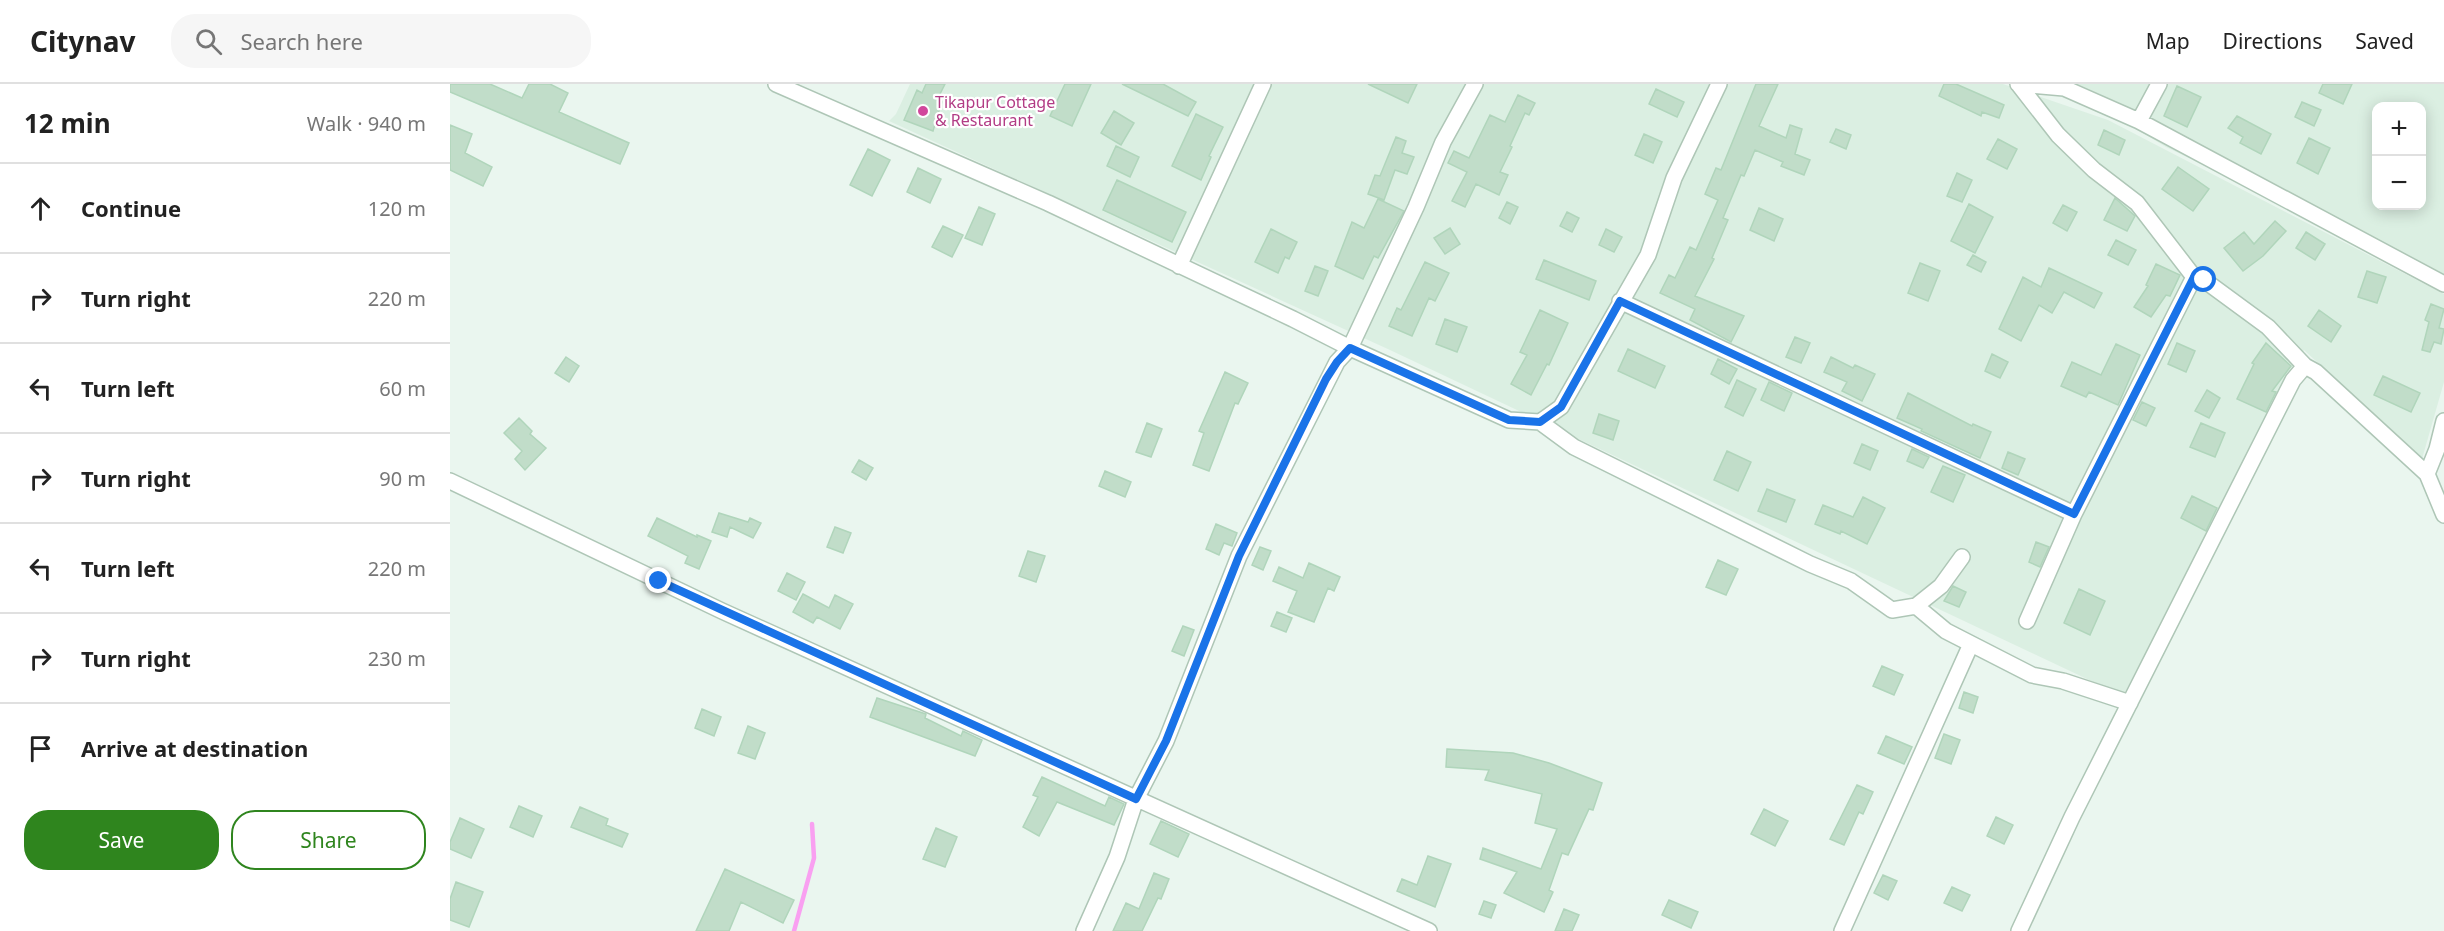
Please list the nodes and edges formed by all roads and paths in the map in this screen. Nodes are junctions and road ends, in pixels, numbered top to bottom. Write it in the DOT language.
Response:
graph roads {
  1 [pos="776,84"];
  2 [pos="1263,84"];
  3 [pos="1475,84"];
  4 [pos="1719,84"];
  5 [pos="2019,84"];
  6 [pos="2159,84"];
  7 [pos="2139,121"];
  8 [pos="1179,266"];
  9 [pos="2194,277"];
  10 [pos="2444,284"];
  11 [pos="1620,301"];
  12 [pos="1350,348"];
  13 [pos="2305,366"];
  14 [pos="2444,421"];
  15 [pos="1540,422"];
  16 [pos="2441,449"];
  17 [pos="2427,474"];
  18 [pos="450,482"];
  19 [pos="2074,514"];
  20 [pos="2444,515"];
  21 [pos="1962,557"];
  22 [pos="1916,606"];
  23 [pos="2027,621"];
  24 [pos="1971,644"];
  25 [pos="2130,703"];
  26 [pos="1136,799"];
  27 [pos="1084,931"];
  28 [pos="1429,931"];
  29 [pos="1842,931"];
  30 [pos="2019,931"];
  1 -- 8 [label="street"];
  2 -- 8 [label="street"];
  3 -- 12 [label="street"];
  4 -- 11 [label="street"];
  5 -- 7 [label="street"];
  5 -- 9 [label="street"];
  6 -- 7 [label="street"];
  7 -- 10 [label="street"];
  8 -- 12 [label="street"];
  9 -- 13 [label="street"];
  9 -- 19 [label="street"];
  11 -- 15 [label="street"];
  11 -- 19 [label="street"];
  12 -- 15 [label="street"];
  12 -- 26 [label="street"];
  13 -- 17 [label="street"];
  13 -- 25 [label="street"];
  14 -- 16 [label="street"];
  15 -- 22 [label="street"];
  16 -- 17 [label="street"];
  17 -- 20 [label="street"];
  18 -- 26 [label="street"];
  19 -- 23 [label="street"];
  21 -- 22 [label="street"];
  22 -- 24 [label="street"];
  24 -- 25 [label="street"];
  24 -- 29 [label="street"];
  25 -- 30 [label="street"];
  26 -- 27 [label="street"];
  26 -- 28 [label="street"];
}
